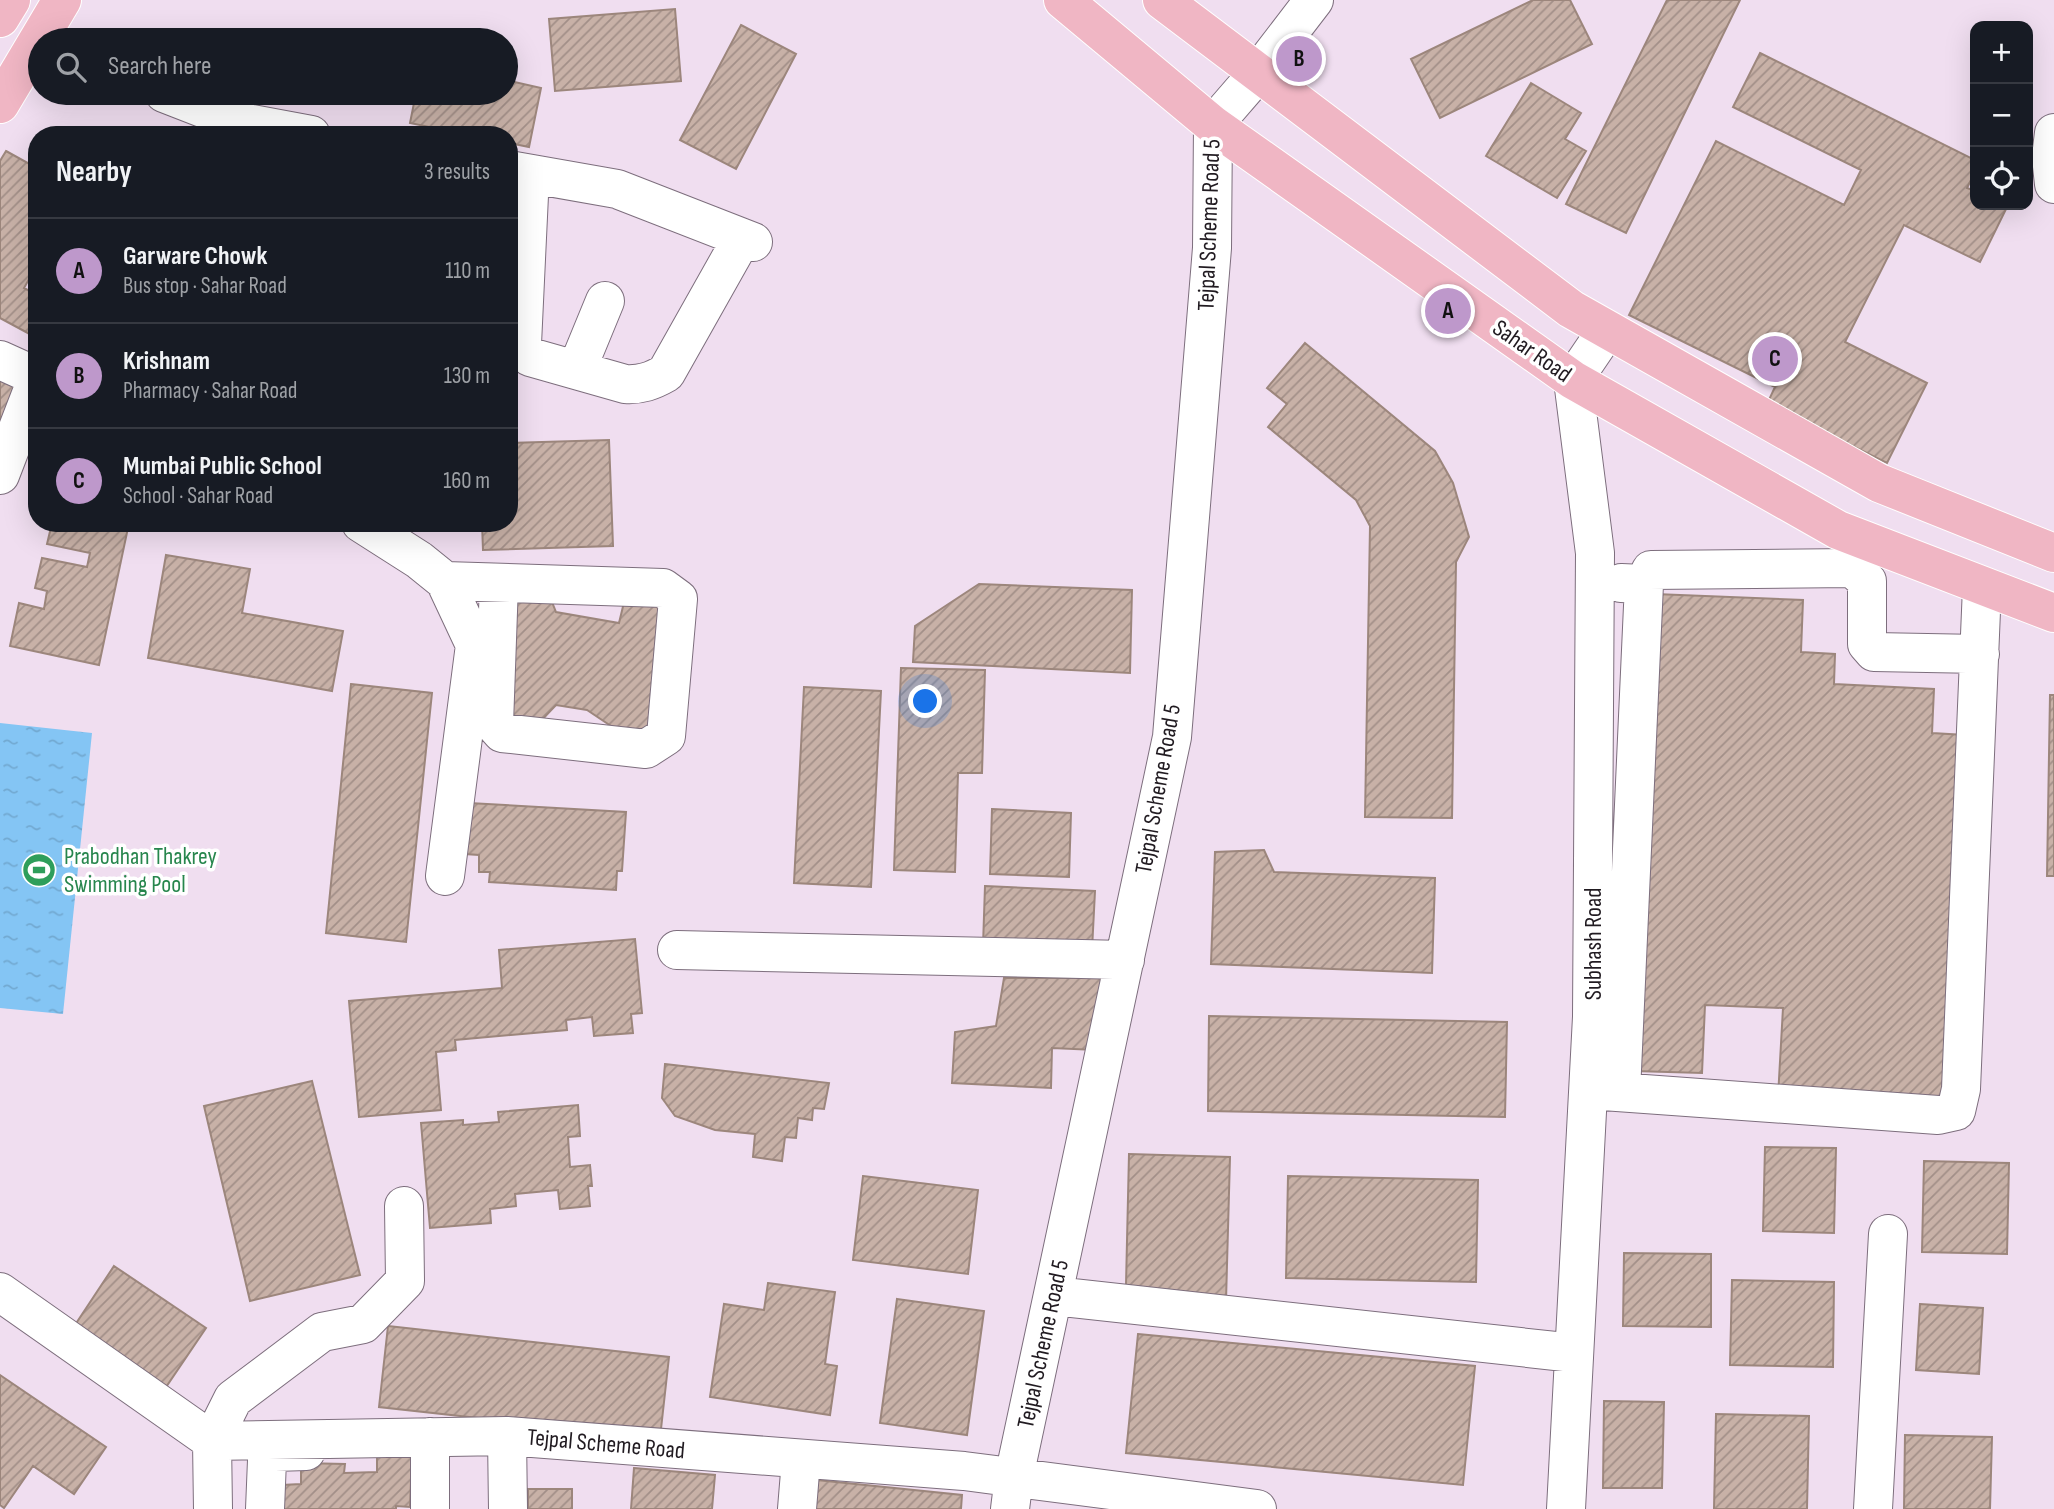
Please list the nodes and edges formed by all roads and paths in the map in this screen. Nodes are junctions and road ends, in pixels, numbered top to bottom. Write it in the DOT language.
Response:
graph roads {
  1 [pos="10,0"];
  2 [pos="62,0"];
  3 [pos="1063,0"];
  4 [pos="1163,0"];
  5 [pos="1314,0"];
  6 [pos="0,17"];
  7 [pos="47,28"];
  8 [pos="28,36"];
  9 [pos="28,60"];
  10 [pos="1258,73"];
  11 [pos="0,103"];
  12 [pos="195,105"];
  13 [pos="1213,125"];
  14 [pos="263,126"];
  15 [pos="2054,134"];
  16 [pos="520,172"];
  17 [pos="2054,184"];
  18 [pos="606,301"];
  19 [pos="1607,330"];
  20 [pos="0,335"];
  21 [pos="28,347"];
  22 [pos="0,360"];
  23 [pos="577,369"];
  24 [pos="28,373"];
  25 [pos="1573,380"];
  26 [pos="28,402"];
  27 [pos="0,475"];
  28 [pos="375,532"];
  29 [pos="2054,553"];
  30 [pos="445,581"];
  31 [pos="1595,582"];
  32 [pos="499,583"];
  33 [pos="1644,584"];
  34 [pos="1982,587"];
  35 [pos="2054,613"];
  36 [pos="1980,654"];
  37 [pos="483,679"];
  38 [pos="445,876"];
  39 [pos="677,950"];
  40 [pos="1125,960"];
  41 [pos="1605,1091"];
  42 [pos="404,1206"];
  43 [pos="1888,1234"];
  44 [pos="0,1292"];
  45 [pos="1054,1296"];
  46 [pos="1574,1353"];
  47 [pos="507,1436"];
  48 [pos="212,1441"];
  49 [pos="430,1444"];
  50 [pos="799,1481"];
  51 [pos="970,1489"];
  52 [pos="1012,1493"];
  53 [pos="212,1509"];
  54 [pos="265,1509"];
  55 [pos="430,1509"];
  56 [pos="508,1509"];
  57 [pos="1257,1509"];
  58 [pos="1566,1509"];
  59 [pos="1873,1509"];
  1 -- 6 [label="main road"];
  2 -- 7 [label="main road"];
  3 -- 13 [label="main road, Sahar Road"];
  4 -- 10 [label="main road"];
  5 -- 10 [label="street, Tejpal Scheme Road 5"];
  6 -- 8 [label="street"];
  9 -- 11 [label="main road"];
  10 -- 13 [label="street, Tejpal Scheme Road 5"];
  10 -- 19 [label="main road"];
  12 -- 14 [label="street"];
  13 -- 25 [label="main road, Sahar Road"];
  13 -- 40 [label="street, Tejpal Scheme Road 5"];
  15 -- 17 [label="street"];
  16 -- 23 [label="street"];
  16 -- 23 [label="street"];
  18 -- 23 [label="street"];
  19 -- 25 [label="street"];
  19 -- 29 [label="main road"];
  20 -- 21 [label="street"];
  22 -- 24 [label="street"];
  25 -- 31 [label="street, Subhash Road"];
  25 -- 34 [label="main road, Sahar Road"];
  26 -- 27 [label="street"];
  28 -- 30 [label="street"];
  30 -- 32 [label="street"];
  30 -- 37 [label="street"];
  31 -- 33 [label="street"];
  31 -- 41 [label="street, Subhash Road"];
  32 -- 37 [label="street"];
  32 -- 37 [label="street"];
  33 -- 36 [label="street"];
  33 -- 41 [label="street"];
  34 -- 35 [label="main road, Sahar Road"];
  34 -- 36 [label="street"];
  36 -- 41 [label="street"];
  37 -- 38 [label="street"];
  39 -- 40 [label="street"];
  40 -- 45 [label="street, Tejpal Scheme Road 5"];
  41 -- 46 [label="street, Subhash Road"];
  42 -- 48 [label="street"];
  43 -- 59 [label="street"];
  44 -- 48 [label="street"];
  45 -- 46 [label="street"];
  45 -- 52 [label="street, Tejpal Scheme Road 5"];
  46 -- 58 [label="street, Subhash Road"];
  47 -- 49 [label="street, Tejpal Scheme Road"];
  47 -- 50 [label="street, Tejpal Scheme Road"];
  47 -- 56 [label="street"];
  48 -- 49 [label="street, Tejpal Scheme Road"];
  48 -- 53 [label="street"];
  49 -- 54 [label="street"];
  49 -- 55 [label="street"];
  50 -- 51 [label="street, Tejpal Scheme Road"];
  51 -- 52 [label="street, Tejpal Scheme Road"];
  52 -- 57 [label="street, Tejpal Scheme Road"];
}
